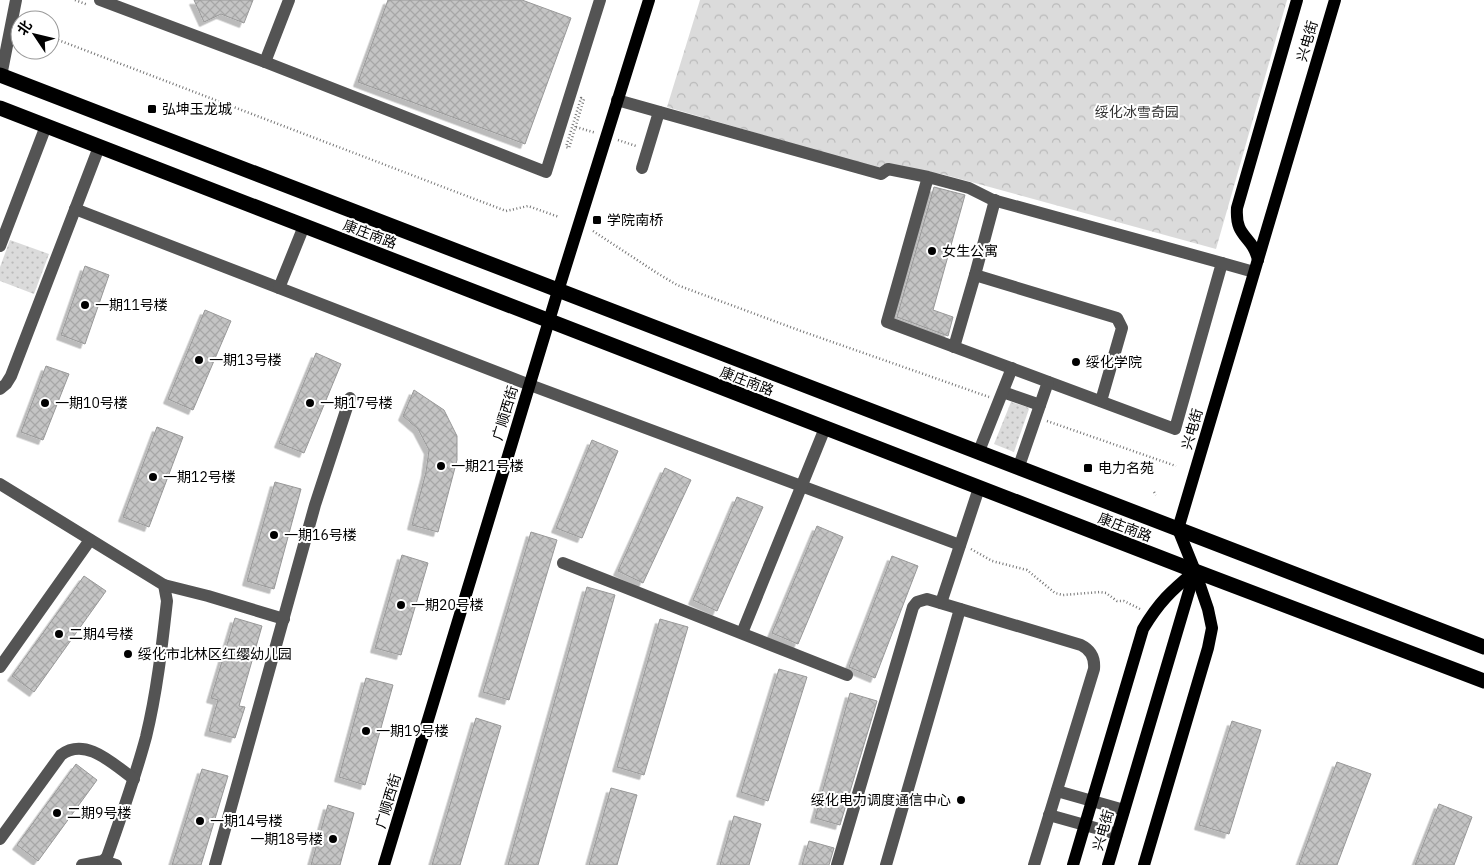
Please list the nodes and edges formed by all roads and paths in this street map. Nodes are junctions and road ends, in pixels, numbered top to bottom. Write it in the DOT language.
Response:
graph roads {
  1 [pos="16,0"];
  2 [pos="75,0"];
  3 [pos="288,0"];
  4 [pos="600,0"];
  5 [pos="649,0"];
  6 [pos="1297,0"];
  7 [pos="1334,0"];
  8 [pos="119,3"];
  9 [pos="97,4"];
  10 [pos="60,41"];
  11 [pos="265,62"];
  12 [pos="0,75"];
  13 [pos="580,94"];
  14 [pos="617,100"];
  15 [pos="0,108"];
  16 [pos="659,112"];
  17 [pos="46,126"];
  18 [pos="99,147"];
  19 [pos="563,149"];
  20 [pos="642,168"];
  21 [pos="928,177"];
  22 [pos="995,200"];
  23 [pos="75,209"];
  24 [pos="560,217"];
  25 [pos="304,226"];
  26 [pos="593,232"];
  27 [pos="0,246"];
  28 [pos="1222,263"];
  29 [pos="1256,266"];
  30 [pos="975,275"];
  31 [pos="279,288"];
  32 [pos="558,291"];
  33 [pos="549,321"];
  34 [pos="954,347"];
  35 [pos="1012,368"];
  36 [pos="1048,382"];
  37 [pos="530,385"];
  38 [pos="0,389"];
  39 [pos="1001,396"];
  40 [pos="350,398"];
  41 [pos="1101,401"];
  42 [pos="1038,411"];
  43 [pos="825,428"];
  44 [pos="979,451"];
  45 [pos="1019,466"];
  46 [pos="1176,466"];
  47 [pos="0,484"];
  48 [pos="802,486"];
  49 [pos="979,488"];
  50 [pos="1178,529"];
  51 [pos="90,540"];
  52 [pos="960,545"];
  53 [pos="563,563"];
  54 [pos="1195,571"];
  55 [pos="164,585"];
  56 [pos="941,603"];
  57 [pos="960,609"];
  58 [pos="1143,610"];
  59 [pos="284,618"];
  60 [pos="742,633"];
  61 [pos="1484,647"];
  62 [pos="0,667"];
  63 [pos="847,675"];
  64 [pos="1484,681"];
  65 [pos="134,779"];
  66 [pos="1057,791"];
  67 [pos="1092,801"];
  68 [pos="1124,810"];
  69 [pos="1049,815"];
  70 [pos="1085,825"];
  71 [pos="1117,834"];
  72 [pos="0,839"];
  73 [pos="103,861"];
  74 [pos="82,865"];
  75 [pos="116,865"];
  76 [pos="215,865"];
  77 [pos="384,865"];
  78 [pos="837,865"];
  79 [pos="886,865"];
  80 [pos="1034,865"];
  81 [pos="1073,865"];
  82 [pos="1108,865"];
  83 [pos="1144,865"];
  1 -- 12 [label="street"];
  2 -- 9 [label="path"];
  3 -- 11 [label="street"];
  4 -- 11 [label="street"];
  5 -- 14 [label="main road, 广顺西街"];
  6 -- 29 [label="main road"];
  7 -- 29 [label="main road, 兴电街"];
  8 -- 9 [label="street"];
  8 -- 11 [label="street"];
  10 -- 24 [label="path"];
  12 -- 32 [label="highway, 康庄南路"];
  13 -- 19 [label="path"];
  14 -- 16 [label="street"];
  14 -- 32 [label="main road, 广顺西街"];
  15 -- 17 [label="highway, 康庄南路"];
  16 -- 20 [label="street"];
  16 -- 21 [label="street"];
  17 -- 18 [label="highway, 康庄南路"];
  17 -- 27 [label="street"];
  18 -- 23 [label="street"];
  18 -- 25 [label="highway, 康庄南路"];
  21 -- 22 [label="street"];
  21 -- 34 [label="street"];
  22 -- 28 [label="street"];
  22 -- 30 [label="street"];
  23 -- 31 [label="street"];
  23 -- 38 [label="street"];
  25 -- 31 [label="street"];
  25 -- 33 [label="highway, 康庄南路"];
  26 -- 39 [label="path"];
  28 -- 29 [label="street"];
  28 -- 41 [label="street"];
  29 -- 50 [label="main road, 兴电街"];
  30 -- 34 [label="street"];
  30 -- 41 [label="street"];
  31 -- 37 [label="street"];
  32 -- 33 [label="main road, 广顺西街"];
  32 -- 44 [label="highway, 康庄南路"];
  33 -- 37 [label="main road, 广顺西街"];
  33 -- 43 [label="highway, 康庄南路"];
  34 -- 35 [label="street"];
  35 -- 36 [label="street"];
  35 -- 39 [label="street"];
  36 -- 41 [label="street"];
  36 -- 42 [label="street"];
  37 -- 48 [label="street"];
  37 -- 77 [label="main road, 广顺西街"];
  39 -- 42 [label="street"];
  39 -- 44 [label="street"];
  40 -- 59 [label="street"];
  42 -- 45 [label="street"];
  42 -- 46 [label="path"];
  43 -- 48 [label="street"];
  43 -- 49 [label="highway, 康庄南路"];
  44 -- 45 [label="highway, 康庄南路"];
  45 -- 50 [label="highway, 康庄南路"];
  47 -- 51 [label="street"];
  48 -- 52 [label="street"];
  48 -- 60 [label="street"];
  49 -- 52 [label="street"];
  49 -- 54 [label="highway, 康庄南路"];
  50 -- 54 [label="main road"];
  50 -- 61 [label="highway, 康庄南路"];
  51 -- 55 [label="street"];
  51 -- 62 [label="street"];
  52 -- 56 [label="street"];
  52 -- 58 [label="path"];
  53 -- 60 [label="street"];
  54 -- 64 [label="highway, 康庄南路"];
  54 -- 67 [label="main road"];
  54 -- 68 [label="main road, 兴电街"];
  54 -- 83 [label="main road"];
  55 -- 59 [label="street"];
  55 -- 65 [label="street"];
  56 -- 57 [label="street"];
  56 -- 78 [label="street"];
  57 -- 66 [label="street"];
  57 -- 79 [label="street"];
  59 -- 76 [label="street"];
  60 -- 63 [label="street"];
  65 -- 72 [label="street"];
  65 -- 73 [label="street"];
  66 -- 67 [label="street"];
  66 -- 69 [label="street"];
  67 -- 68 [label="street"];
  67 -- 70 [label="main road"];
  68 -- 71 [label="main road, 兴电街"];
  69 -- 70 [label="street"];
  69 -- 80 [label="street"];
  70 -- 71 [label="street"];
  70 -- 81 [label="main road"];
  71 -- 82 [label="main road, 兴电街"];
  73 -- 74 [label="street"];
  73 -- 75 [label="street"];
}
